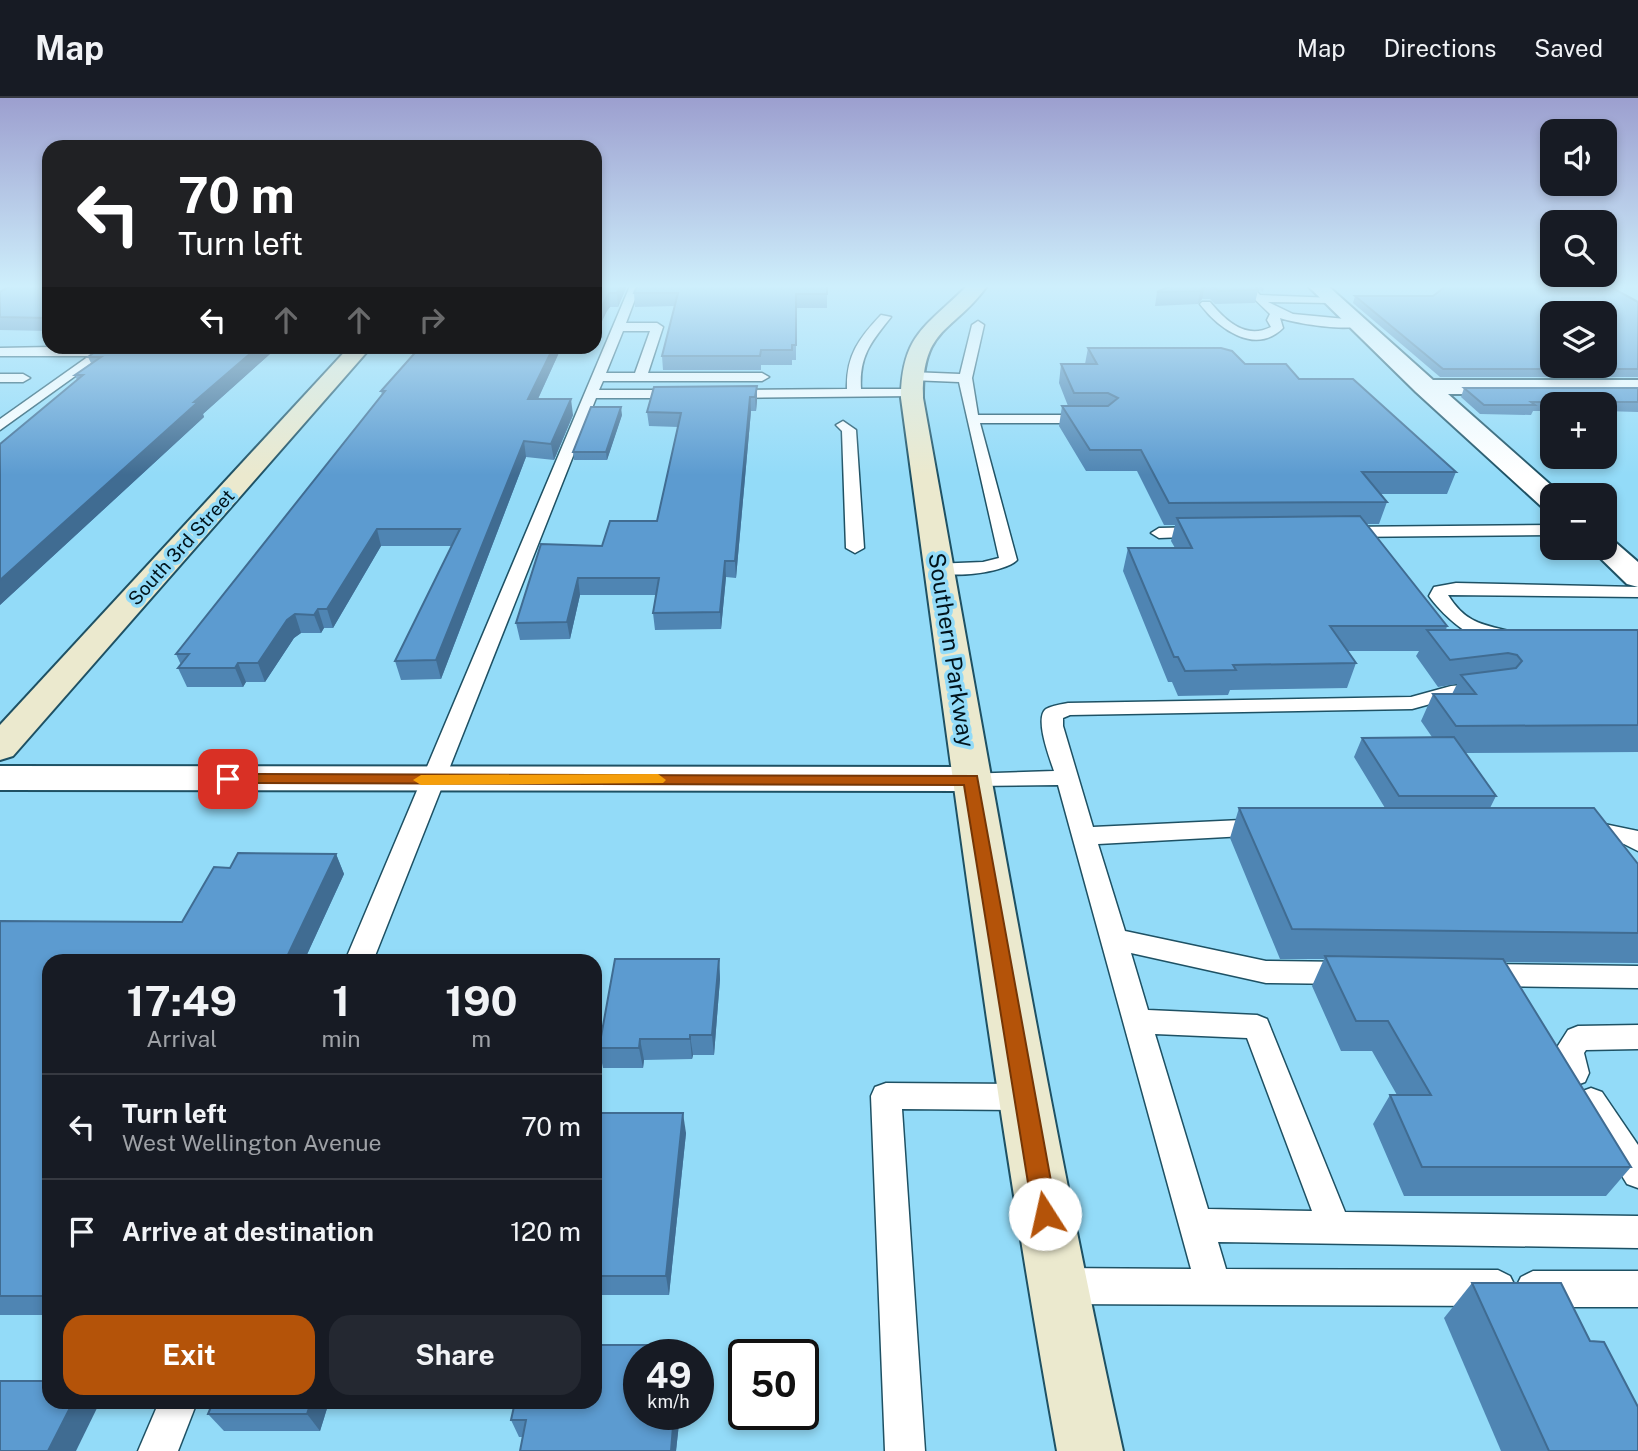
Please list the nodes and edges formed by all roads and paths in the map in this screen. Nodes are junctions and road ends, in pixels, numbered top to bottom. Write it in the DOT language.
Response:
graph roads {
  1 [pos="609,349"];
  2 [pos="650,349"];
  3 [pos="858,349"];
  4 [pos="920,349"];
  5 [pos="972,349"];
  6 [pos="1383,349"];
  7 [pos="42,351"];
  8 [pos="0,352"];
  9 [pos="99,354"];
  10 [pos="355,354"];
  11 [pos="598,377"];
  12 [pos="773,377"];
  13 [pos="813,377"];
  14 [pos="0,378"];
  15 [pos="23,378"];
  16 [pos="640,378"];
  17 [pos="965,378"];
  18 [pos="911,385"];
  19 [pos="1424,387"];
  20 [pos="1638,387"];
  21 [pos="824,393"];
  22 [pos="854,393"];
  23 [pos="591,394"];
  24 [pos="972,419"];
  25 [pos="1105,419"];
  26 [pos="843,425"];
  27 [pos="0,426"];
  28 [pos="1540,490"];
  29 [pos="1540,530"];
  30 [pos="1226,532"];
  31 [pos="1321,532"];
  32 [pos="1158,533"];
  33 [pos="855,548"];
  34 [pos="1617,559"];
  35 [pos="939,568"];
  36 [pos="1638,578"];
  37 [pos="1638,592"];
  38 [pos="1518,634"];
  39 [pos="1496,688"];
  40 [pos="0,748"];
  41 [pos="0,778"];
  42 [pos="1067,778"];
  43 [pos="971,779"];
  44 [pos="435,780"];
  45 [pos="1285,827"];
  46 [pos="1562,827"];
  47 [pos="1084,836"];
  48 [pos="1638,843"];
  49 [pos="1114,939"];
  50 [pos="362,954"];
  51 [pos="1376,974"];
  52 [pos="1459,975"];
  53 [pos="1638,977"];
  54 [pos="1137,1021"];
  55 [pos="1638,1037"];
  56 [pos="1574,1073"];
  57 [pos="1025,1097"];
  58 [pos="1591,1101"];
  59 [pos="1638,1173"];
  60 [pos="1196,1225"];
  61 [pos="1335,1227"];
  62 [pos="1638,1232"];
  63 [pos="1058,1286"];
  64 [pos="1214,1287"];
  65 [pos="1638,1289"];
  66 [pos="175,1409"];
  67 [pos="158,1451"];
  68 [pos="905,1451"];
  69 [pos="1090,1451"];
  1 -- 11 [label="lane"];
  2 -- 16 [label="lane"];
  3 -- 22 [label="lane"];
  4 -- 18 [label="main road, Southern Parkway"];
  5 -- 17 [label="lane"];
  6 -- 19 [label="street"];
  7 -- 8 [label="lane"];
  9 -- 27 [label="lane"];
  10 -- 40 [label="main road, South 3rd Street"];
  11 -- 16 [label="lane"];
  11 -- 23 [label="lane"];
  12 -- 16 [label="lane"];
  13 -- 21 [label="lane"];
  14 -- 15 [label="lane"];
  17 -- 18 [label="lane"];
  17 -- 24 [label="lane"];
  18 -- 22 [label="lane"];
  18 -- 35 [label="main road, Southern Parkway"];
  19 -- 20 [label="street"];
  19 -- 28 [label="street"];
  21 -- 22 [label="lane"];
  21 -- 23 [label="lane"];
  23 -- 44 [label="lane"];
  24 -- 25 [label="lane"];
  24 -- 35 [label="lane"];
  26 -- 33 [label="lane"];
  29 -- 31 [label="lane"];
  30 -- 32 [label="lane"];
  34 -- 36 [label="street"];
  35 -- 43 [label="main road, Southern Parkway"];
  37 -- 38 [label="lane"];
  39 -- 42 [label="lane"];
  41 -- 44 [label="street"];
  42 -- 43 [label="lane"];
  42 -- 47 [label="lane"];
  43 -- 44 [label="street"];
  43 -- 57 [label="main road, Southern Parkway"];
  44 -- 50 [label="lane"];
  45 -- 47 [label="lane"];
  46 -- 48 [label="lane"];
  47 -- 49 [label="lane"];
  49 -- 51 [label="lane"];
  49 -- 54 [label="lane"];
  52 -- 53 [label="lane"];
  54 -- 60 [label="lane"];
  54 -- 61 [label="lane"];
  55 -- 56 [label="lane"];
  57 -- 63 [label="main road, Southern Parkway"];
  57 -- 68 [label="lane"];
  58 -- 59 [label="lane"];
  60 -- 61 [label="lane"];
  60 -- 64 [label="lane"];
  61 -- 62 [label="lane"];
  63 -- 64 [label="lane"];
  63 -- 69 [label="main road, Southern Parkway"];
  64 -- 65 [label="lane"];
  66 -- 67 [label="lane"];
}
